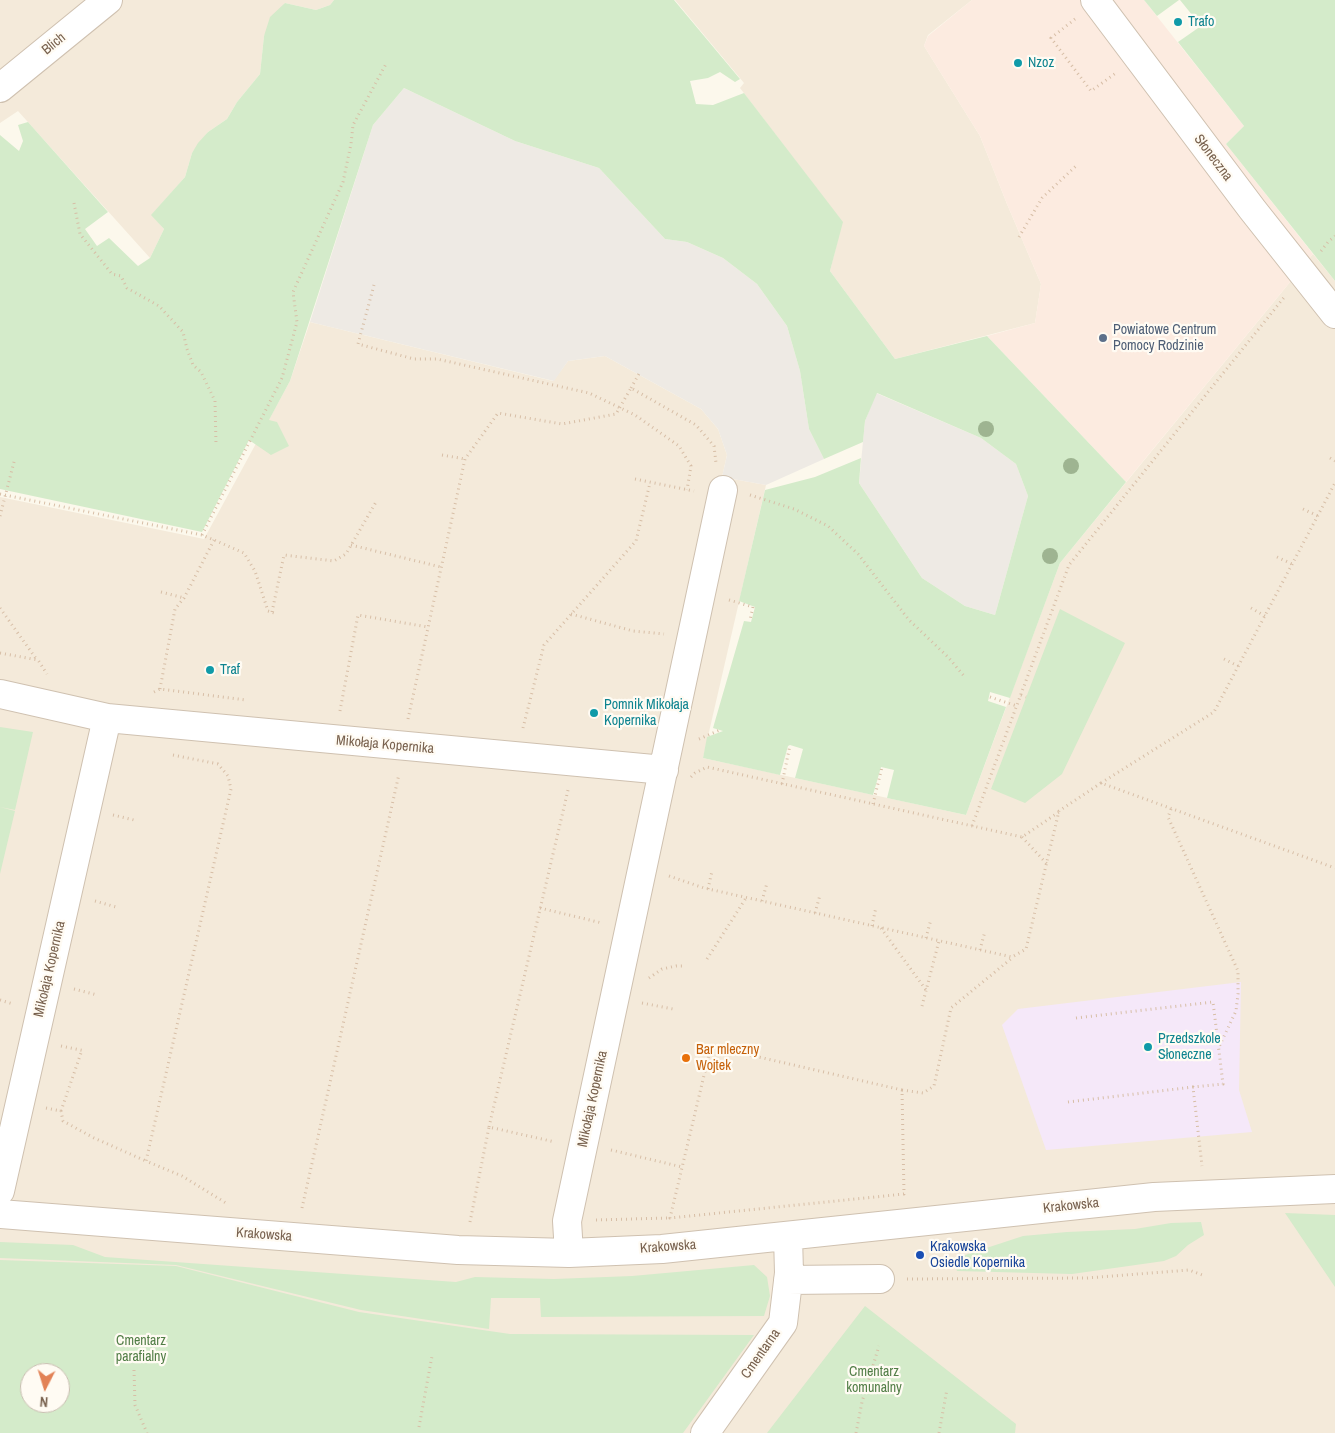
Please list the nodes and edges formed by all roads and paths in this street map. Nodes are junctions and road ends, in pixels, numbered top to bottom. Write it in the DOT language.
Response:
graph roads {
  1 [pos="108,0"];
  2 [pos="1095,1"];
  3 [pos="387,62"];
  4 [pos="1119,70"];
  5 [pos="0,88"];
  6 [pos="1078,164"];
  7 [pos="74,203"];
  8 [pos="1018,238"];
  9 [pos="1304,275"];
  10 [pos="374,285"];
  11 [pos="1335,314"];
  12 [pos="640,372"];
  13 [pos="631,388"];
  14 [pos="619,408"];
  15 [pos="216,445"];
  16 [pos="442,455"];
  17 [pos="14,458"];
  18 [pos="1330,458"];
  19 [pos="465,459"];
  20 [pos="1335,461"];
  21 [pos="634,480"];
  22 [pos="650,483"];
  23 [pos="1335,483"];
  24 [pos="722,486"];
  25 [pos="687,490"];
  26 [pos="0,494"];
  27 [pos="5,495"];
  28 [pos="376,502"];
  29 [pos="1303,508"];
  30 [pos="0,516"];
  31 [pos="1318,516"];
  32 [pos="202,535"];
  33 [pos="214,540"];
  34 [pos="351,545"];
  35 [pos="1277,557"];
  36 [pos="1292,564"];
  37 [pos="441,567"];
  38 [pos="161,592"];
  39 [pos="184,598"];
  40 [pos="734,601"];
  41 [pos="0,608"];
  42 [pos="1250,608"];
  43 [pos="571,614"];
  44 [pos="1265,616"];
  45 [pos="750,620"];
  46 [pos="428,627"];
  47 [pos="692,637"];
  48 [pos="0,653"];
  49 [pos="1224,659"];
  50 [pos="38,660"];
  51 [pos="1238,666"];
  52 [pos="48,675"];
  53 [pos="964,676"];
  54 [pos="160,689"];
  55 [pos="0,694"];
  56 [pos="148,695"];
  57 [pos="1021,695"];
  58 [pos="990,697"];
  59 [pos="1026,697"];
  60 [pos="254,701"];
  61 [pos="1017,706"];
  62 [pos="349,712"];
  63 [pos="107,718"];
  64 [pos="417,721"];
  65 [pos="522,734"];
  66 [pos="790,746"];
  67 [pos="165,753"];
  68 [pos="882,767"];
  69 [pos="400,768"];
  70 [pos="664,770"];
  71 [pos="690,779"];
  72 [pos="1101,783"];
  73 [pos="782,784"];
  74 [pos="568,788"];
  75 [pos="873,804"];
  76 [pos="1171,809"];
  77 [pos="1060,812"];
  78 [pos="105,813"];
  79 [pos="134,820"];
  80 [pos="972,826"];
  81 [pos="1022,837"];
  82 [pos="1047,864"];
  83 [pos="1335,868"];
  84 [pos="712,871"];
  85 [pos="664,874"];
  86 [pos="767,883"];
  87 [pos="708,889"];
  88 [pos="820,895"];
  89 [pos="746,898"];
  90 [pos="93,900"];
  91 [pos="762,901"];
  92 [pos="116,906"];
  93 [pos="876,907"];
  94 [pos="540,908"];
  95 [pos="815,913"];
  96 [pos="931,919"];
  97 [pos="872,926"];
  98 [pos="881,928"];
  99 [pos="630,929"];
  100 [pos="985,931"];
  101 [pos="926,938"];
  102 [pos="939,941"];
  103 [pos="980,950"];
  104 [pos="1012,958"];
  105 [pos="707,959"];
  106 [pos="685,966"];
  107 [pos="646,985"];
  108 [pos="72,988"];
  109 [pos="926,990"];
  110 [pos="97,995"];
  111 [pos="643,997"];
  112 [pos="641,1003"];
  113 [pos="922,1006"];
  114 [pos="673,1009"];
  115 [pos="639,1012"];
  116 [pos="1076,1018"];
  117 [pos="58,1045"];
  118 [pos="1218,1049"];
  119 [pos="1193,1087"];
  120 [pos="902,1090"];
  121 [pos="1068,1102"];
  122 [pos="44,1108"];
  123 [pos="61,1111"];
  124 [pos="489,1127"];
  125 [pos="611,1141"];
  126 [pos="556,1142"];
  127 [pos="146,1161"];
  128 [pos="682,1167"];
  129 [pos="1202,1169"];
  130 [pos="1335,1189"];
  131 [pos="0,1191"];
  132 [pos="231,1207"];
  133 [pos="302,1208"];
  134 [pos="0,1214"];
  135 [pos="469,1225"];
  136 [pos="788,1236"];
  137 [pos="569,1253"];
  138 [pos="1205,1276"];
  139 [pos="880,1279"];
  140 [pos="788,1280"];
  141 [pos="879,1346"];
  142 [pos="432,1356"];
  143 [pos="134,1370"];
  144 [pos="947,1389"];
  145 [pos="419,1427"];
  146 [pos="147,1433"];
  147 [pos="705,1433"];
  148 [pos="856,1433"];
  149 [pos="939,1433"];
  1 -- 5 [label="street, Blich"];
  2 -- 4 [label="path"];
  2 -- 9 [label="street, Słoneczna"];
  3 -- 32 [label="path"];
  6 -- 8 [label="path"];
  7 -- 15 [label="path"];
  9 -- 11 [label="street, Słoneczna"];
  9 -- 57 [label="path"];
  10 -- 14 [label="path"];
  12 -- 13 [label="path"];
  13 -- 14 [label="path"];
  13 -- 24 [label="path"];
  14 -- 19 [label="path"];
  14 -- 25 [label="path"];
  16 -- 19 [label="path"];
  17 -- 27 [label="path"];
  18 -- 20 [label="path"];
  19 -- 37 [label="path"];
  21 -- 22 [label="path"];
  22 -- 25 [label="path"];
  22 -- 43 [label="path"];
  23 -- 31 [label="path"];
  24 -- 25 [label="path"];
  24 -- 47 [label="street, Mikołaja Kopernika"];
  24 -- 53 [label="path"];
  26 -- 27 [label="path"];
  27 -- 30 [label="path"];
  27 -- 32 [label="path"];
  28 -- 34 [label="path"];
  29 -- 31 [label="path"];
  31 -- 36 [label="path"];
  32 -- 33 [label="path"];
  33 -- 34 [label="path"];
  33 -- 39 [label="path"];
  34 -- 37 [label="path"];
  35 -- 36 [label="path"];
  36 -- 44 [label="path"];
  37 -- 46 [label="path"];
  38 -- 39 [label="path"];
  39 -- 54 [label="path"];
  40 -- 45 [label="path"];
  41 -- 50 [label="path"];
  42 -- 44 [label="path"];
  43 -- 47 [label="path"];
  43 -- 65 [label="path"];
  44 -- 51 [label="path"];
  46 -- 62 [label="path"];
  46 -- 64 [label="path"];
  47 -- 70 [label="street, Mikołaja Kopernika"];
  48 -- 50 [label="path"];
  49 -- 51 [label="path"];
  50 -- 52 [label="path"];
  51 -- 72 [label="path"];
  54 -- 56 [label="path"];
  54 -- 60 [label="path"];
  55 -- 63 [label="street, Mikołaja Kopernika"];
  57 -- 59 [label="path"];
  57 -- 61 [label="path"];
  58 -- 61 [label="path"];
  61 -- 80 [label="path"];
  63 -- 70 [label="street, Mikołaja Kopernika"];
  63 -- 131 [label="street, Mikołaja Kopernika"];
  66 -- 73 [label="path"];
  67 -- 127 [label="path"];
  68 -- 75 [label="path"];
  69 -- 133 [label="path"];
  70 -- 99 [label="street, Mikołaja Kopernika"];
  71 -- 73 [label="path"];
  72 -- 76 [label="path"];
  72 -- 77 [label="path"];
  73 -- 75 [label="path"];
  74 -- 94 [label="path"];
  75 -- 80 [label="path"];
  76 -- 83 [label="path"];
  76 -- 118 [label="path"];
  77 -- 81 [label="path"];
  77 -- 82 [label="path"];
  78 -- 79 [label="path"];
  80 -- 81 [label="path"];
  81 -- 82 [label="path"];
  82 -- 104 [label="path"];
  84 -- 87 [label="path"];
  85 -- 87 [label="path"];
  86 -- 91 [label="path"];
  87 -- 89 [label="path"];
  88 -- 95 [label="path"];
  89 -- 91 [label="path"];
  89 -- 105 [label="path"];
  90 -- 92 [label="path"];
  91 -- 95 [label="path"];
  93 -- 97 [label="path"];
  94 -- 99 [label="path"];
  94 -- 124 [label="path"];
  95 -- 97 [label="path"];
  96 -- 101 [label="path"];
  97 -- 98 [label="path"];
  98 -- 101 [label="path"];
  98 -- 109 [label="path"];
  99 -- 137 [label="street, Mikołaja Kopernika"];
  100 -- 103 [label="path"];
  101 -- 102 [label="path"];
  102 -- 103 [label="path"];
  102 -- 109 [label="path"];
  103 -- 104 [label="path"];
  104 -- 120 [label="path"];
  106 -- 107 [label="path"];
  108 -- 110 [label="path"];
  109 -- 113 [label="path"];
  111 -- 112 [label="path"];
  112 -- 114 [label="path"];
  112 -- 115 [label="path"];
  116 -- 118 [label="path"];
  117 -- 123 [label="path"];
  118 -- 119 [label="path"];
  119 -- 121 [label="path"];
  119 -- 129 [label="path"];
  120 -- 128 [label="path"];
  120 -- 128 [label="path"];
  122 -- 123 [label="path"];
  123 -- 127 [label="path"];
  124 -- 126 [label="path"];
  124 -- 135 [label="path"];
  125 -- 128 [label="path"];
  127 -- 132 [label="path"];
  130 -- 136 [label="street, Krakowska"];
  134 -- 137 [label="street, Krakowska"];
  136 -- 137 [label="street, Krakowska"];
  136 -- 140 [label="street, Cmentarna"];
  138 -- 139 [label="path"];
  139 -- 140 [label="street"];
  140 -- 147 [label="street, Cmentarna"];
  141 -- 148 [label="path"];
  142 -- 145 [label="path"];
  143 -- 146 [label="path"];
  144 -- 149 [label="path"];
}
